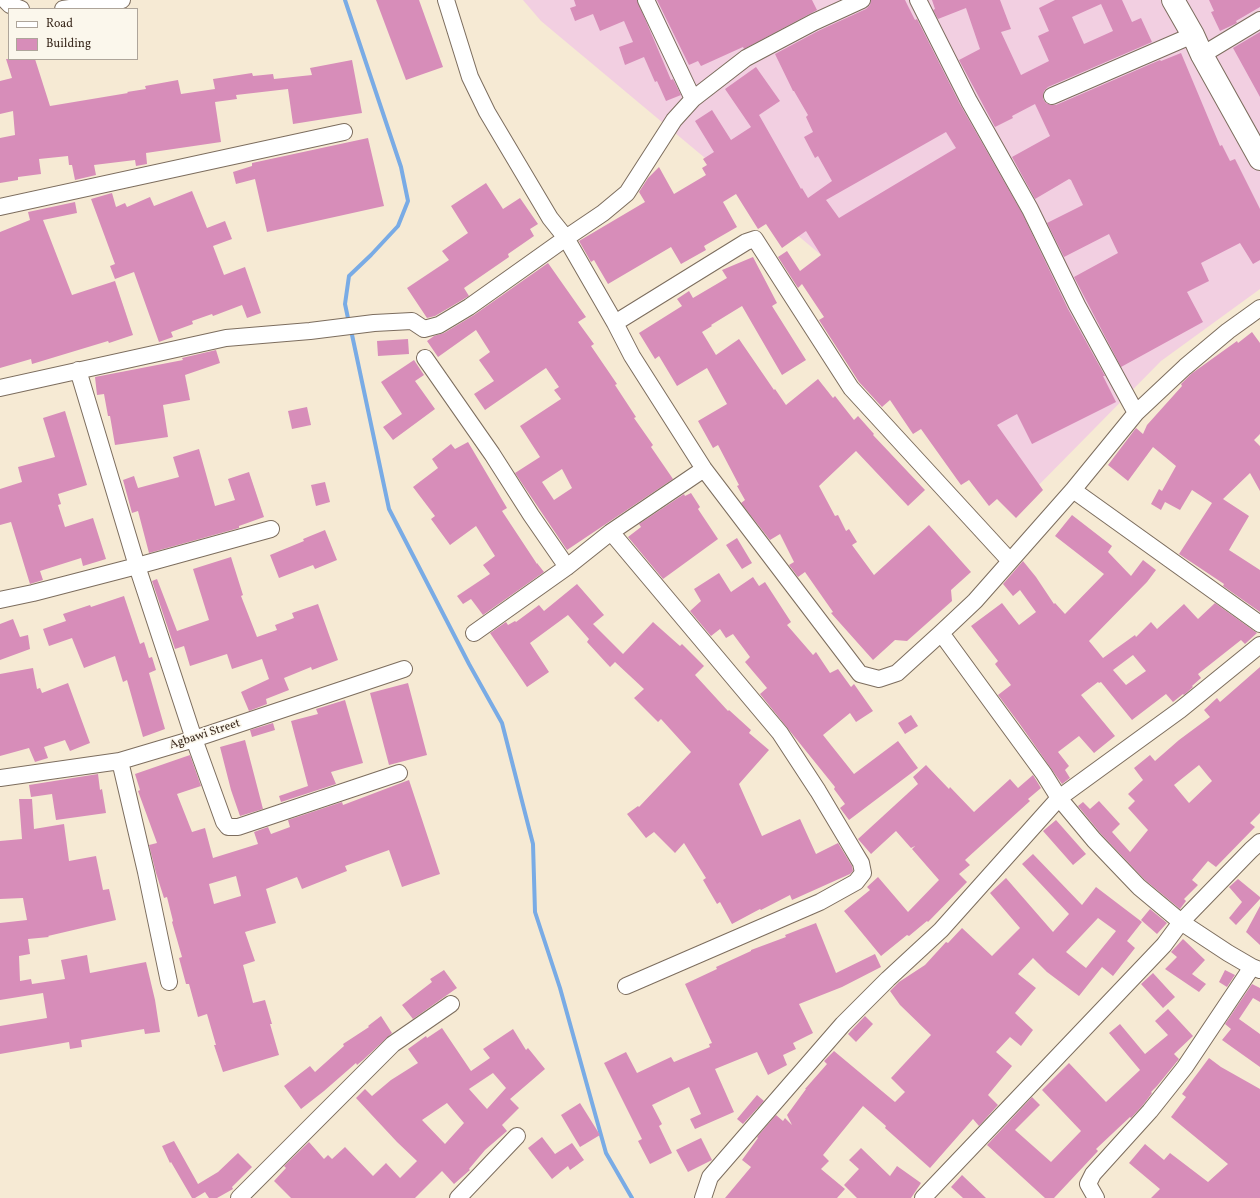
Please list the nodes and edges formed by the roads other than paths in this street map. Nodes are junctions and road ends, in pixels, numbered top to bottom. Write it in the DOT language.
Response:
graph roads {
  1 [pos="5,0"];
  2 [pos="122,0"];
  3 [pos="446,0"];
  4 [pos="646,0"];
  5 [pos="862,0"];
  6 [pos="918,0"];
  7 [pos="1174,0"];
  8 [pos="19,8"];
  9 [pos="70,8"];
  10 [pos="1260,20"];
  11 [pos="1193,35"];
  12 [pos="1202,55"];
  13 [pos="1052,96"];
  14 [pos="693,99"];
  15 [pos="344,132"];
  16 [pos="1260,159"];
  17 [pos="0,207"];
  18 [pos="566,238"];
  19 [pos="1260,308"];
  20 [pos="615,323"];
  21 [pos="425,358"];
  22 [pos="78,370"];
  23 [pos="0,388"];
  24 [pos="1136,413"];
  25 [pos="704,469"];
  26 [pos="1073,490"];
  27 [pos="271,529"];
  28 [pos="611,532"];
  29 [pos="1010,561"];
  30 [pos="137,566"];
  31 [pos="567,567"];
  32 [pos="0,600"];
  33 [pos="1260,624"];
  34 [pos="474,633"];
  35 [pos="941,633"];
  36 [pos="1260,645"];
  37 [pos="404,669"];
  38 [pos="194,739"];
  39 [pos="120,761"];
  40 [pos="399,773"];
  41 [pos="0,778"];
  42 [pos="1059,798"];
  43 [pos="1260,842"];
  44 [pos="1181,922"];
  45 [pos="1256,968"];
  46 [pos="169,982"];
  47 [pos="626,986"];
  48 [pos="451,1004"];
  49 [pos="518,1136"];
  50 [pos="239,1198"];
  51 [pos="458,1198"];
  52 [pos="703,1198"];
  53 [pos="923,1198"];
  54 [pos="1096,1198"];
  1 -- 8 [label="street"];
  2 -- 9 [label="street"];
  3 -- 18 [label="street"];
  4 -- 14 [label="street"];
  5 -- 14 [label="street"];
  6 -- 24 [label="street"];
  7 -- 11 [label="main road"];
  10 -- 12 [label="street"];
  11 -- 12 [label="main road"];
  11 -- 13 [label="street"];
  12 -- 16 [label="main road"];
  14 -- 18 [label="street"];
  15 -- 17 [label="street"];
  18 -- 20 [label="street"];
  18 -- 22 [label="street"];
  19 -- 24 [label="street"];
  20 -- 25 [label="street"];
  20 -- 29 [label="street"];
  21 -- 31 [label="street"];
  22 -- 23 [label="street"];
  22 -- 30 [label="street"];
  24 -- 26 [label="street"];
  25 -- 28 [label="street"];
  25 -- 35 [label="street"];
  26 -- 29 [label="street"];
  26 -- 33 [label="street"];
  27 -- 30 [label="street"];
  28 -- 31 [label="street"];
  28 -- 47 [label="street"];
  29 -- 35 [label="street"];
  30 -- 32 [label="street"];
  30 -- 38 [label="street"];
  31 -- 34 [label="street"];
  35 -- 42 [label="street"];
  36 -- 42 [label="street"];
  37 -- 38 [label="street, Agbawi Street"];
  38 -- 39 [label="street, Agbawi Street"];
  38 -- 40 [label="street"];
  39 -- 41 [label="street, Agbawi Street"];
  39 -- 46 [label="street"];
  42 -- 44 [label="street"];
  42 -- 52 [label="street"];
  43 -- 44 [label="street"];
  44 -- 45 [label="street"];
  44 -- 53 [label="street"];
  45 -- 54 [label="street"];
  48 -- 50 [label="street"];
  49 -- 51 [label="street"];
}
